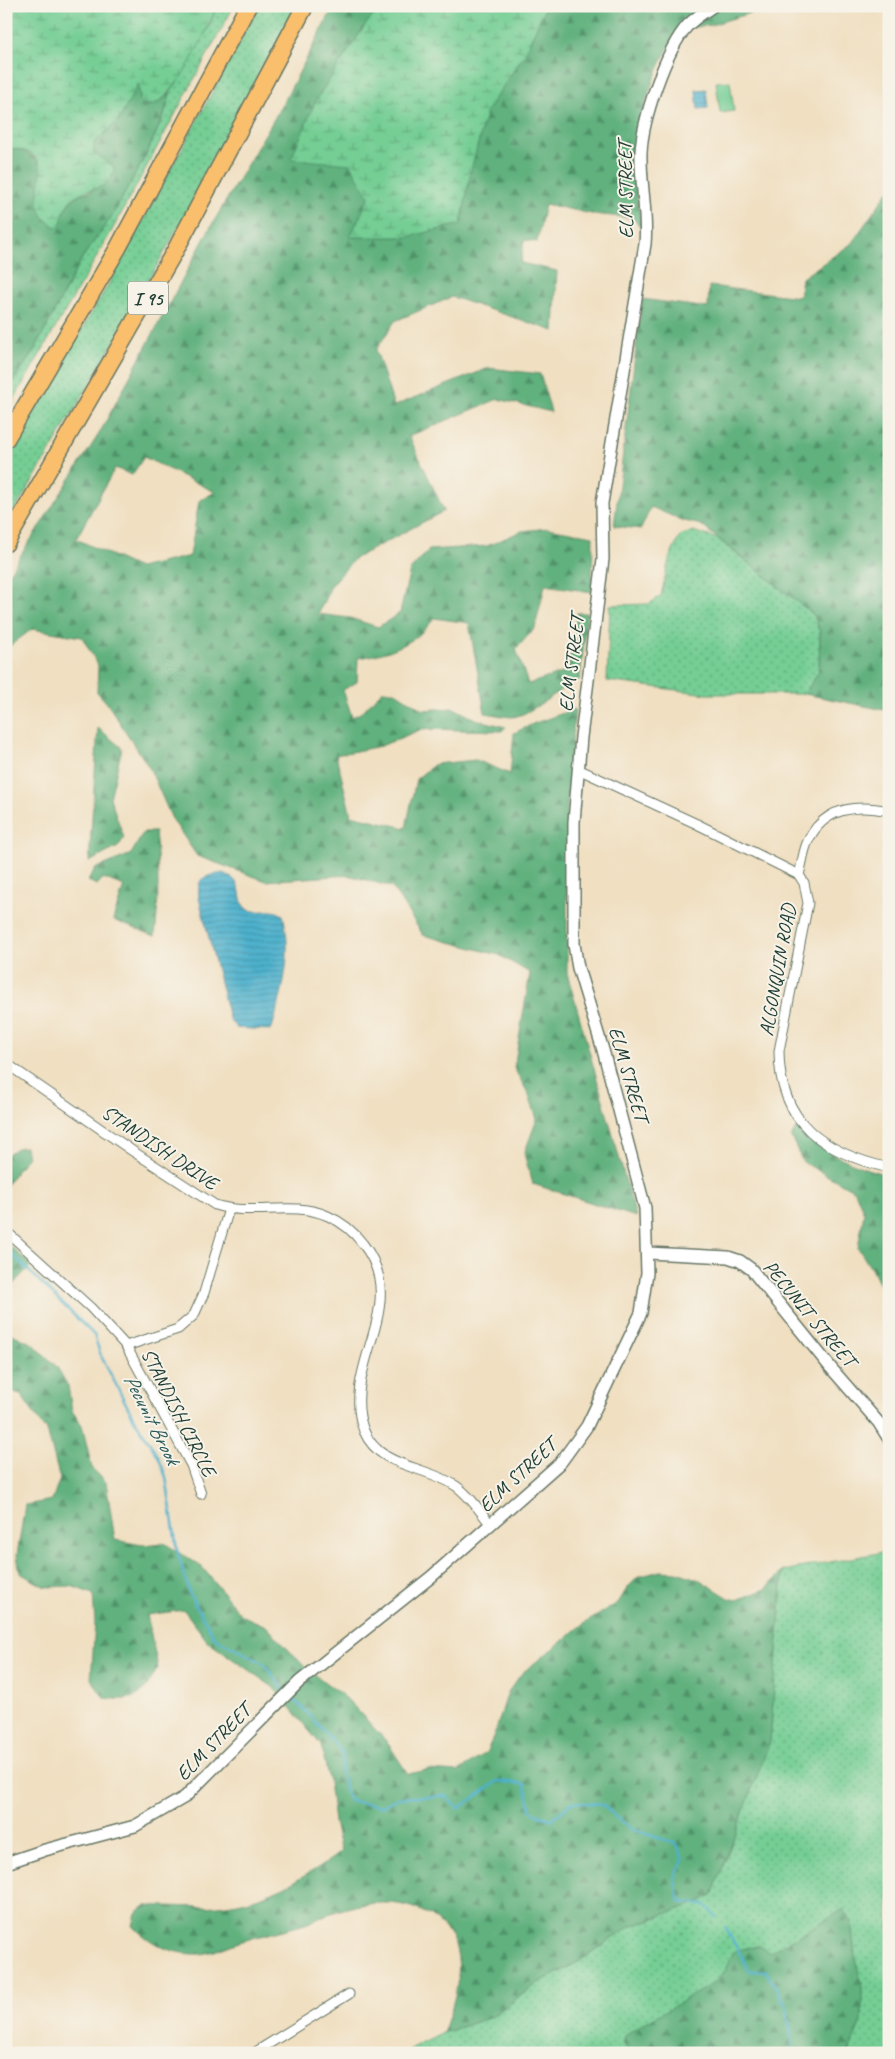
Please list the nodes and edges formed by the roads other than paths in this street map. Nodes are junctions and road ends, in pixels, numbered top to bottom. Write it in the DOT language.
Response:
graph roads {
  1 [pos="248,6"];
  2 [pos="305,6"];
  3 [pos="316,6"];
  4 [pos="713,6"];
  5 [pos="273,69"];
  6 [pos="6,439"];
  7 [pos="6,544"];
  8 [pos="578,769"];
  9 [pos="889,811"];
  10 [pos="799,875"];
  11 [pos="8,1066"];
  12 [pos="889,1168"];
  13 [pos="229,1209"];
  14 [pos="6,1231"];
  15 [pos="648,1253"];
  16 [pos="126,1346"];
  17 [pos="889,1439"];
  18 [pos="200,1494"];
  19 [pos="491,1525"];
  20 [pos="6,1863"];
  21 [pos="349,1994"];
  22 [pos="254,2053"];
  1 -- 6 [label="highway, I 95"];
  2 -- 5 [label="highway, I 95"];
  3 -- 5 [label="highway"];
  4 -- 8 [label="street, ELM STREET"];
  5 -- 7 [label="highway, I 95"];
  8 -- 10 [label="street, ALGONQUIN ROAD"];
  8 -- 15 [label="street, ELM STREET"];
  9 -- 10 [label="street"];
  10 -- 12 [label="street, ALGONQUIN ROAD"];
  11 -- 13 [label="street, STANDISH DRIVE"];
  13 -- 16 [label="street"];
  13 -- 19 [label="street, STANDISH DRIVE"];
  14 -- 16 [label="street"];
  15 -- 17 [label="street, PECUNIT STREET"];
  15 -- 19 [label="street, ELM STREET"];
  16 -- 18 [label="street, STANDISH CIRCLE"];
  19 -- 20 [label="street, ELM STREET"];
  21 -- 22 [label="street"];
}
